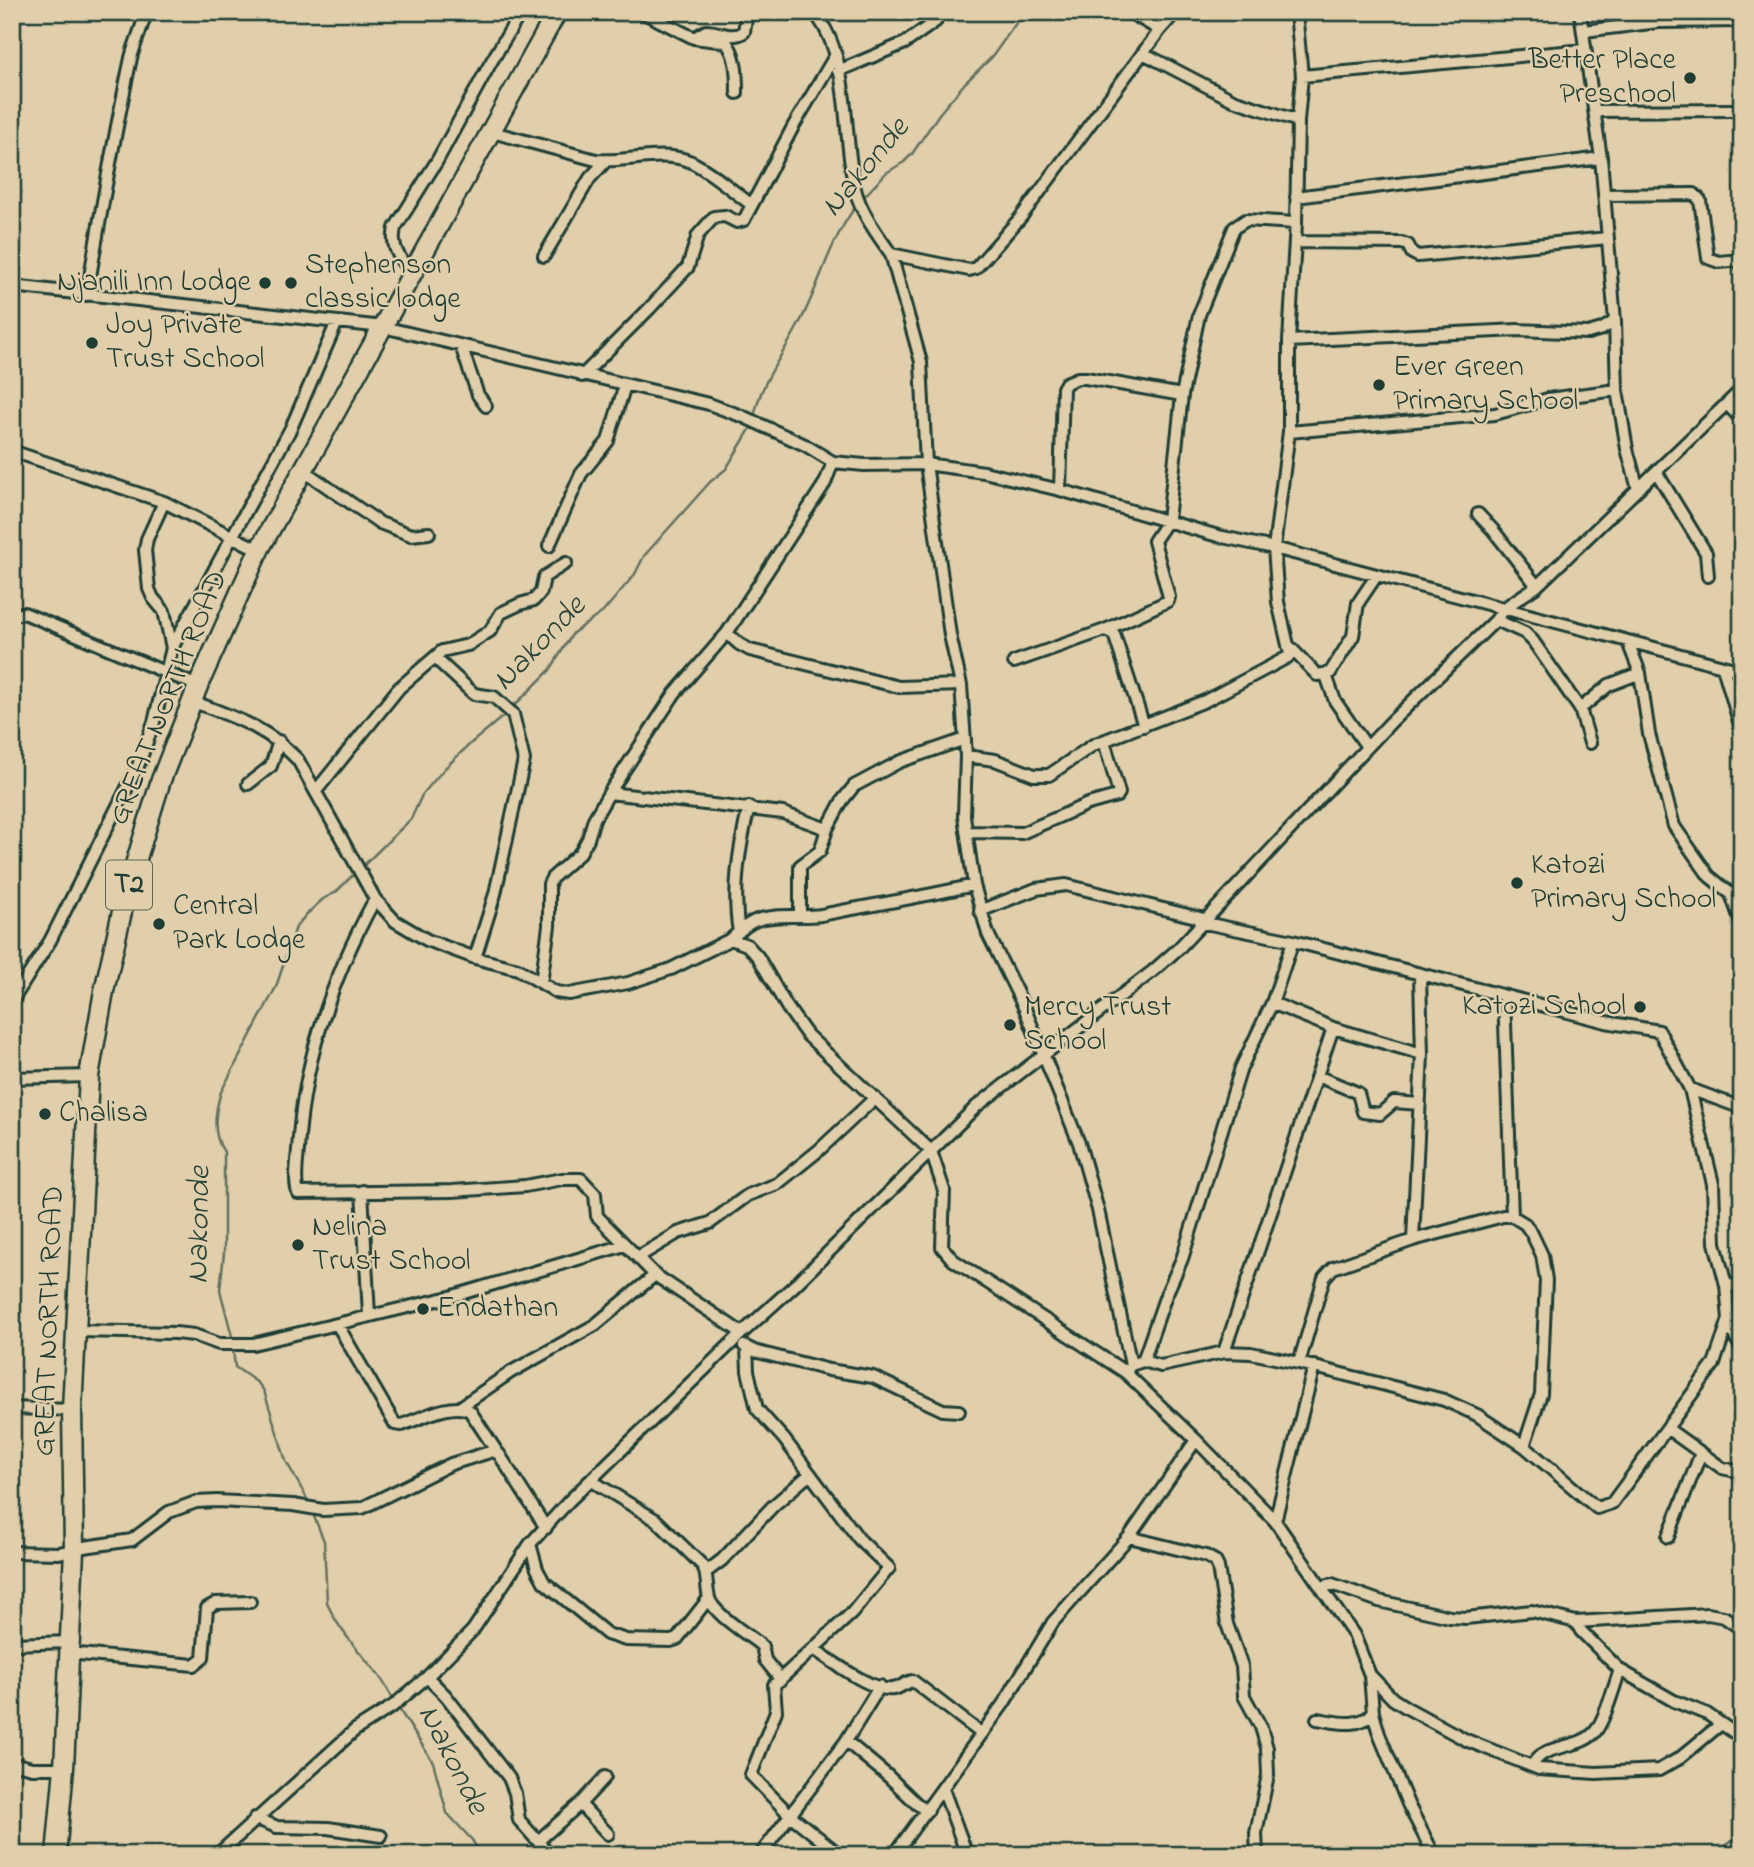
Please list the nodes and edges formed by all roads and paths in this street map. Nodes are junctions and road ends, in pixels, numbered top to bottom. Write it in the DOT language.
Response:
graph roads {
  1 [pos="146,12"];
  2 [pos="522,12"];
  3 [pos="557,12"];
  4 [pos="642,12"];
  5 [pos="747,12"];
  6 [pos="814,12"];
  7 [pos="937,12"];
  8 [pos="1129,12"];
  9 [pos="1176,12"];
  10 [pos="1296,12"];
  11 [pos="1580,12"];
  12 [pos="1742,21"];
  13 [pos="1160,30"];
  14 [pos="1584,31"];
  15 [pos="694,38"];
  16 [pos="1586,50"];
  17 [pos="1143,53"];
  18 [pos="835,56"];
  19 [pos="838,71"];
  20 [pos="1302,76"];
  21 [pos="737,93"];
  22 [pos="1732,110"];
  23 [pos="1595,111"];
  24 [pos="1298,121"];
  25 [pos="492,132"];
  26 [pos="1601,158"];
  27 [pos="606,161"];
  28 [pos="1604,195"];
  29 [pos="1296,197"];
  30 [pos="752,205"];
  31 [pos="1296,223"];
  32 [pos="1608,238"];
  33 [pos="1295,242"];
  34 [pos="891,254"];
  35 [pos="544,256"];
  36 [pos="1742,260"];
  37 [pos="412,276"];
  38 [pos="12,286"];
  39 [pos="88,295"];
  40 [pos="1615,321"];
  41 [pos="337,322"];
  42 [pos="383,327"];
  43 [pos="1289,341"];
  44 [pos="461,346"];
  45 [pos="582,376"];
  46 [pos="625,385"];
  47 [pos="1742,389"];
  48 [pos="1617,390"];
  49 [pos="1182,395"];
  50 [pos="1727,404"];
  51 [pos="486,406"];
  52 [pos="1742,420"];
  53 [pos="1289,432"];
  54 [pos="12,451"];
  55 [pos="833,462"];
  56 [pos="926,464"];
  57 [pos="304,471"];
  58 [pos="1657,473"];
  59 [pos="1638,489"];
  60 [pos="1060,491"];
  61 [pos="164,502"];
  62 [pos="1478,514"];
  63 [pos="1168,520"];
  64 [pos="429,533"];
  65 [pos="233,537"];
  66 [pos="549,546"];
  67 [pos="1274,548"];
  68 [pos="258,550"];
  69 [pos="566,563"];
  70 [pos="1377,575"];
  71 [pos="1708,576"];
  72 [pos="1537,586"];
  73 [pos="1503,609"];
  74 [pos="12,615"];
  75 [pos="1496,620"];
  76 [pos="1105,630"];
  77 [pos="726,633"];
  78 [pos="1628,642"];
  79 [pos="1289,646"];
  80 [pos="173,648"];
  81 [pos="435,658"];
  82 [pos="1014,662"];
  83 [pos="1723,667"];
  84 [pos="1742,671"];
  85 [pos="166,672"];
  86 [pos="1640,673"];
  87 [pos="1326,675"];
  88 [pos="961,685"];
  89 [pos="195,693"];
  90 [pos="1580,709"];
  91 [pos="1144,726"];
  92 [pos="1742,732"];
  93 [pos="965,739"];
  94 [pos="279,741"];
  95 [pos="1104,741"];
  96 [pos="1590,743"];
  97 [pos="1367,747"];
  98 [pos="967,756"];
  99 [pos="248,784"];
  100 [pos="316,790"];
  101 [pos="609,793"];
  102 [pos="749,807"];
  103 [pos="827,829"];
  104 [pos="966,832"];
  105 [pos="974,885"];
  106 [pos="375,899"];
  107 [pos="981,911"];
  108 [pos="800,916"];
  109 [pos="1202,920"];
  110 [pos="1742,925"];
  111 [pos="735,936"];
  112 [pos="1293,941"];
  113 [pos="475,958"];
  114 [pos="1420,976"];
  115 [pos="541,983"];
  116 [pos="1504,996"];
  117 [pos="12,1001"];
  118 [pos="1272,1003"];
  119 [pos="1333,1028"];
  120 [pos="1423,1054"];
  121 [pos="1044,1056"];
  122 [pos="89,1076"];
  123 [pos="1317,1076"];
  124 [pos="12,1078"];
  125 [pos="1690,1089"];
  126 [pos="875,1097"];
  127 [pos="1420,1104"];
  128 [pos="1742,1108"];
  129 [pos="931,1151"];
  130 [pos="362,1191"];
  131 [pos="1512,1216"];
  132 [pos="1413,1240"];
  133 [pos="625,1245"];
  134 [pos="638,1257"];
  135 [pos="655,1275"];
  136 [pos="1726,1285"];
  137 [pos="1742,1286"];
  138 [pos="369,1315"];
  139 [pos="337,1324"];
  140 [pos="1728,1324"];
  141 [pos="76,1331"];
  142 [pos="739,1336"];
  143 [pos="747,1348"];
  144 [pos="1742,1349"];
  145 [pos="1224,1352"];
  146 [pos="1143,1361"];
  147 [pos="1299,1363"];
  148 [pos="1314,1366"];
  149 [pos="1128,1369"];
  150 [pos="12,1408"];
  151 [pos="459,1408"];
  152 [pos="72,1410"];
  153 [pos="959,1411"];
  154 [pos="1668,1429"];
  155 [pos="1196,1440"];
  156 [pos="1524,1446"];
  157 [pos="497,1452"];
  158 [pos="1701,1453"];
  159 [pos="1736,1471"];
  160 [pos="810,1474"];
  161 [pos="592,1481"];
  162 [pos="1275,1521"];
  163 [pos="546,1528"];
  164 [pos="1129,1537"];
  165 [pos="1668,1537"];
  166 [pos="530,1544"];
  167 [pos="74,1550"];
  168 [pos="12,1552"];
  169 [pos="706,1572"];
  170 [pos="1321,1587"];
  171 [pos="709,1598"];
  172 [pos="250,1601"];
  173 [pos="1576,1622"];
  174 [pos="1742,1629"];
  175 [pos="12,1644"];
  176 [pos="69,1648"];
  177 [pos="814,1649"];
  178 [pos="1619,1670"];
  179 [pos="1370,1675"];
  180 [pos="427,1677"];
  181 [pos="781,1680"];
  182 [pos="880,1686"];
  183 [pos="1373,1713"];
  184 [pos="1317,1719"];
  185 [pos="1721,1724"];
  186 [pos="982,1734"];
  187 [pos="1742,1738"];
  188 [pos="846,1741"];
  189 [pos="12,1763"];
  190 [pos="1532,1766"];
  191 [pos="64,1768"];
  192 [pos="605,1777"];
  193 [pos="943,1789"];
  194 [pos="580,1804"];
  195 [pos="928,1810"];
  196 [pos="790,1815"];
  197 [pos="255,1818"];
  198 [pos="608,1834"];
  199 [pos="381,1836"];
  200 [pos="538,1841"];
  201 [pos="56,1855"];
  202 [pos="217,1855"];
  203 [pos="550,1855"];
  204 [pos="760,1855"];
  205 [pos="840,1855"];
  206 [pos="894,1855"];
  207 [pos="967,1855"];
  208 [pos="1256,1855"];
  209 [pos="1434,1855"];
  1 -- 39 [label="street"];
  2 -- 37 [label="street"];
  3 -- 25 [label="highway, GREAT NORTH ROAD / T2"];
  4 -- 15 [label="street"];
  5 -- 15 [label="street"];
  6 -- 18 [label="street"];
  7 -- 19 [label="street"];
  8 -- 13 [label="street"];
  9 -- 13 [label="street"];
  10 -- 20 [label="street"];
  11 -- 14 [label="street"];
  12 -- 14 [label="street"];
  13 -- 17 [label="street"];
  14 -- 16 [label="street"];
  15 -- 21 [label="street"];
  16 -- 20 [label="street"];
  16 -- 23 [label="street"];
  17 -- 24 [label="street"];
  17 -- 34 [label="street"];
  18 -- 19 [label="street"];
  18 -- 30 [label="street"];
  19 -- 34 [label="street"];
  20 -- 24 [label="street"];
  22 -- 23 [label="street"];
  23 -- 26 [label="street"];
  24 -- 29 [label="street"];
  25 -- 27 [label="street"];
  25 -- 37 [label="highway, GREAT NORTH ROAD / T2"];
  26 -- 28 [label="street"];
  26 -- 29 [label="street"];
  27 -- 30 [label="street"];
  27 -- 35 [label="street"];
  28 -- 32 [label="street"];
  28 -- 36 [label="street"];
  29 -- 31 [label="street"];
  30 -- 45 [label="street"];
  31 -- 33 [label="street"];
  31 -- 49 [label="street"];
  32 -- 33 [label="street"];
  32 -- 40 [label="street"];
  33 -- 43 [label="street"];
  34 -- 56 [label="street"];
  37 -- 42 [label="highway, GREAT NORTH ROAD / T2"];
  38 -- 39 [label="street"];
  39 -- 41 [label="street"];
  40 -- 43 [label="street"];
  40 -- 48 [label="street"];
  41 -- 42 [label="street"];
  41 -- 65 [label="street"];
  42 -- 44 [label="street"];
  42 -- 57 [label="highway, GREAT NORTH ROAD / T2"];
  43 -- 53 [label="street"];
  44 -- 45 [label="street"];
  44 -- 51 [label="street"];
  45 -- 46 [label="street"];
  46 -- 55 [label="street"];
  46 -- 66 [label="street"];
  47 -- 50 [label="street"];
  48 -- 53 [label="street"];
  48 -- 59 [label="street"];
  49 -- 60 [label="street"];
  49 -- 63 [label="street"];
  50 -- 52 [label="street"];
  50 -- 58 [label="street"];
  53 -- 67 [label="street"];
  54 -- 61 [label="street"];
  55 -- 56 [label="street"];
  55 -- 77 [label="street"];
  56 -- 60 [label="street"];
  56 -- 88 [label="street"];
  57 -- 64 [label="street"];
  57 -- 68 [label="highway, GREAT NORTH ROAD / T2"];
  58 -- 59 [label="street"];
  58 -- 71 [label="street"];
  59 -- 72 [label="street"];
  60 -- 63 [label="street"];
  61 -- 65 [label="street"];
  61 -- 80 [label="street"];
  62 -- 72 [label="street"];
  63 -- 67 [label="street"];
  63 -- 76 [label="street"];
  65 -- 68 [label="street"];
  65 -- 80 [label="street"];
  67 -- 70 [label="street"];
  67 -- 79 [label="street"];
  68 -- 89 [label="highway, GREAT NORTH ROAD / T2"];
  69 -- 81 [label="street"];
  70 -- 73 [label="street"];
  70 -- 87 [label="street"];
  72 -- 73 [label="street"];
  73 -- 75 [label="street"];
  73 -- 78 [label="street"];
  74 -- 85 [label="street"];
  75 -- 90 [label="street"];
  75 -- 97 [label="street"];
  76 -- 82 [label="street"];
  76 -- 91 [label="street"];
  77 -- 88 [label="street"];
  77 -- 101 [label="street"];
  78 -- 83 [label="street"];
  78 -- 86 [label="street"];
  79 -- 87 [label="street"];
  79 -- 91 [label="street"];
  80 -- 85 [label="street"];
  81 -- 100 [label="street"];
  81 -- 113 [label="street"];
  83 -- 84 [label="street"];
  83 -- 92 [label="street"];
  85 -- 89 [label="street"];
  85 -- 117 [label="street"];
  86 -- 90 [label="street"];
  86 -- 110 [label="street"];
  87 -- 97 [label="street"];
  88 -- 93 [label="street"];
  89 -- 94 [label="street"];
  89 -- 122 [label="highway, GREAT NORTH ROAD / T2"];
  90 -- 96 [label="street"];
  91 -- 95 [label="street"];
  93 -- 98 [label="street"];
  93 -- 103 [label="street"];
  94 -- 99 [label="street"];
  94 -- 100 [label="street"];
  95 -- 98 [label="street"];
  95 -- 104 [label="street"];
  97 -- 109 [label="street"];
  98 -- 104 [label="street"];
  100 -- 106 [label="street"];
  101 -- 102 [label="street"];
  101 -- 115 [label="street"];
  102 -- 103 [label="street"];
  102 -- 111 [label="street"];
  103 -- 108 [label="street"];
  104 -- 105 [label="street"];
  105 -- 107 [label="street"];
  105 -- 108 [label="street"];
  106 -- 113 [label="street"];
  106 -- 130 [label="street"];
  107 -- 109 [label="street"];
  107 -- 121 [label="street"];
  108 -- 111 [label="street"];
  109 -- 112 [label="street"];
  109 -- 121 [label="street"];
  111 -- 115 [label="street"];
  111 -- 126 [label="street"];
  112 -- 114 [label="street"];
  112 -- 118 [label="street"];
  113 -- 115 [label="street"];
  114 -- 116 [label="street"];
  114 -- 120 [label="street"];
  116 -- 125 [label="street"];
  116 -- 131 [label="street"];
  118 -- 119 [label="street"];
  118 -- 146 [label="street"];
  119 -- 120 [label="street"];
  119 -- 123 [label="street"];
  120 -- 127 [label="street"];
  121 -- 129 [label="street"];
  121 -- 149 [label="street"];
  122 -- 124 [label="street"];
  122 -- 141 [label="highway, GREAT NORTH ROAD / T2"];
  123 -- 127 [label="street"];
  123 -- 145 [label="street"];
  125 -- 128 [label="street"];
  125 -- 136 [label="street"];
  126 -- 129 [label="street"];
  126 -- 134 [label="street"];
  127 -- 132 [label="street"];
  129 -- 142 [label="street"];
  129 -- 149 [label="street"];
  130 -- 133 [label="street"];
  130 -- 138 [label="street"];
  131 -- 132 [label="street"];
  131 -- 156 [label="street"];
  132 -- 147 [label="street"];
  133 -- 134 [label="street"];
  133 -- 138 [label="street"];
  134 -- 135 [label="street"];
  135 -- 142 [label="street"];
  135 -- 151 [label="street"];
  136 -- 137 [label="street"];
  136 -- 140 [label="street"];
  138 -- 139 [label="street"];
  139 -- 141 [label="street"];
  139 -- 151 [label="street"];
  140 -- 144 [label="street"];
  140 -- 154 [label="street"];
  141 -- 152 [label="highway, GREAT NORTH ROAD / T2"];
  142 -- 143 [label="street"];
  142 -- 161 [label="street"];
  143 -- 153 [label="street"];
  143 -- 160 [label="street"];
  145 -- 146 [label="street"];
  145 -- 147 [label="street"];
  146 -- 149 [label="street"];
  147 -- 148 [label="street"];
  148 -- 156 [label="street"];
  148 -- 162 [label="street"];
  149 -- 155 [label="street"];
  150 -- 152 [label="street"];
  151 -- 157 [label="street"];
  152 -- 167 [label="highway, GREAT NORTH ROAD / T2"];
  154 -- 156 [label="street"];
  154 -- 158 [label="street"];
  155 -- 162 [label="street"];
  155 -- 164 [label="street"];
  157 -- 163 [label="street"];
  157 -- 167 [label="street"];
  158 -- 159 [label="street"];
  158 -- 165 [label="street"];
  160 -- 169 [label="street"];
  160 -- 177 [label="street"];
  161 -- 163 [label="street"];
  161 -- 169 [label="street"];
  162 -- 170 [label="street"];
  163 -- 166 [label="street"];
  164 -- 186 [label="street"];
  164 -- 208 [label="street"];
  166 -- 171 [label="street"];
  166 -- 180 [label="street"];
  167 -- 168 [label="street"];
  167 -- 176 [label="highway, GREAT NORTH ROAD / T2"];
  169 -- 171 [label="street"];
  170 -- 173 [label="street"];
  170 -- 179 [label="street"];
  171 -- 181 [label="street"];
  172 -- 176 [label="street"];
  173 -- 174 [label="street"];
  173 -- 178 [label="street"];
  175 -- 176 [label="street"];
  176 -- 191 [label="highway, GREAT NORTH ROAD / T2"];
  177 -- 181 [label="street"];
  177 -- 182 [label="street"];
  178 -- 185 [label="street"];
  178 -- 190 [label="street"];
  179 -- 183 [label="street"];
  179 -- 190 [label="street"];
  180 -- 197 [label="street"];
  180 -- 200 [label="street"];
  181 -- 196 [label="street"];
  182 -- 186 [label="street"];
  182 -- 188 [label="street"];
  183 -- 184 [label="street"];
  183 -- 209 [label="street"];
  185 -- 187 [label="street"];
  185 -- 190 [label="street"];
  186 -- 193 [label="street"];
  188 -- 195 [label="street"];
  188 -- 196 [label="street"];
  189 -- 191 [label="street"];
  191 -- 201 [label="highway, GREAT NORTH ROAD / T2"];
  192 -- 194 [label="street"];
  193 -- 195 [label="street"];
  193 -- 207 [label="street"];
  194 -- 198 [label="street"];
  194 -- 200 [label="street"];
  195 -- 206 [label="street"];
  196 -- 204 [label="street"];
  196 -- 205 [label="street"];
  197 -- 199 [label="street"];
  197 -- 202 [label="street"];
  200 -- 203 [label="street"];
}
